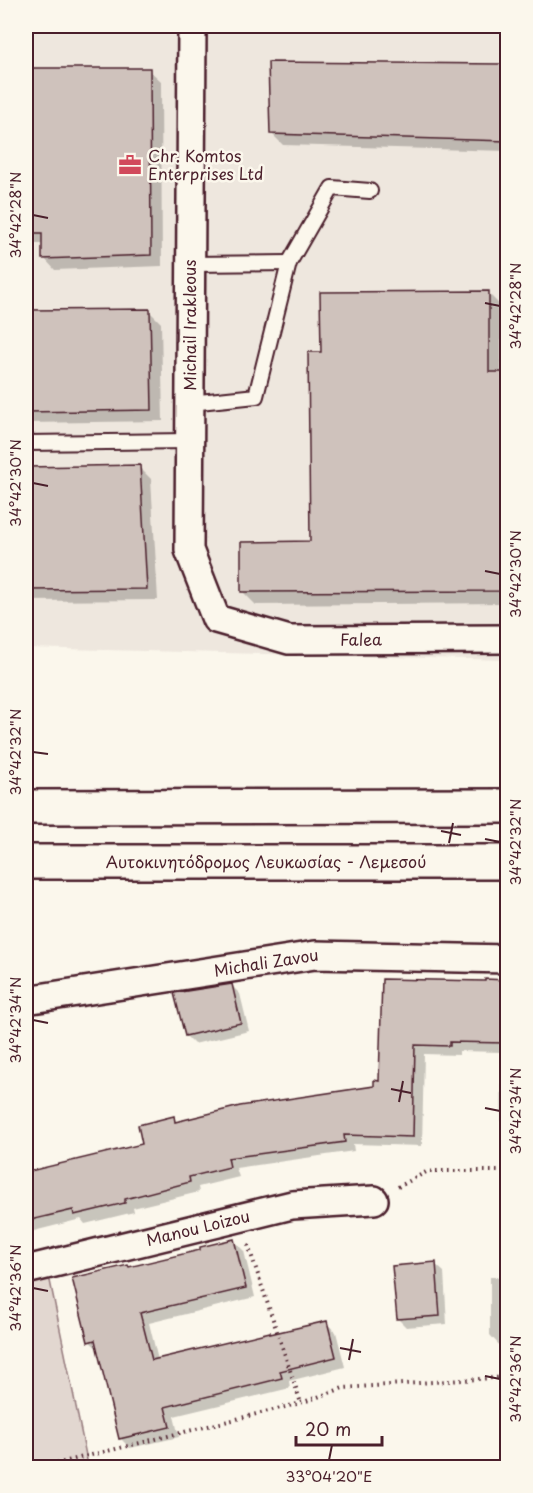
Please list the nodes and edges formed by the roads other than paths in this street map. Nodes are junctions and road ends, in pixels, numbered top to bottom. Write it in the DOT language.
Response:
graph roads {
  1 [pos="192,26"];
  2 [pos="370,191"];
  3 [pos="289,263"];
  4 [pos="190,264"];
  5 [pos="190,403"];
  6 [pos="189,441"];
  7 [pos="26,443"];
  8 [pos="216,619"];
  9 [pos="507,639"];
  10 [pos="507,806"];
  11 [pos="26,807"];
  12 [pos="507,861"];
  13 [pos="26,862"];
  14 [pos="507,959"];
  15 [pos="26,1000"];
  16 [pos="374,1200"];
  17 [pos="26,1270"];
  1 -- 4 [label="street, Michail Irakleous"];
  2 -- 3 [label="lane"];
  3 -- 4 [label="lane"];
  3 -- 5 [label="lane"];
  4 -- 5 [label="street, Michail Irakleous"];
  5 -- 6 [label="street, Michail Irakleous"];
  6 -- 7 [label="lane"];
  6 -- 8 [label="street, Michail Irakleous"];
  8 -- 9 [label="street, Falea"];
  10 -- 11 [label="highway"];
  12 -- 13 [label="highway, Αυτοκινητόδρομος Λευκωσίας - Λεμεσού"];
  14 -- 15 [label="street, Michali Zavou"];
  16 -- 17 [label="street, Manou Loizou"];
}
